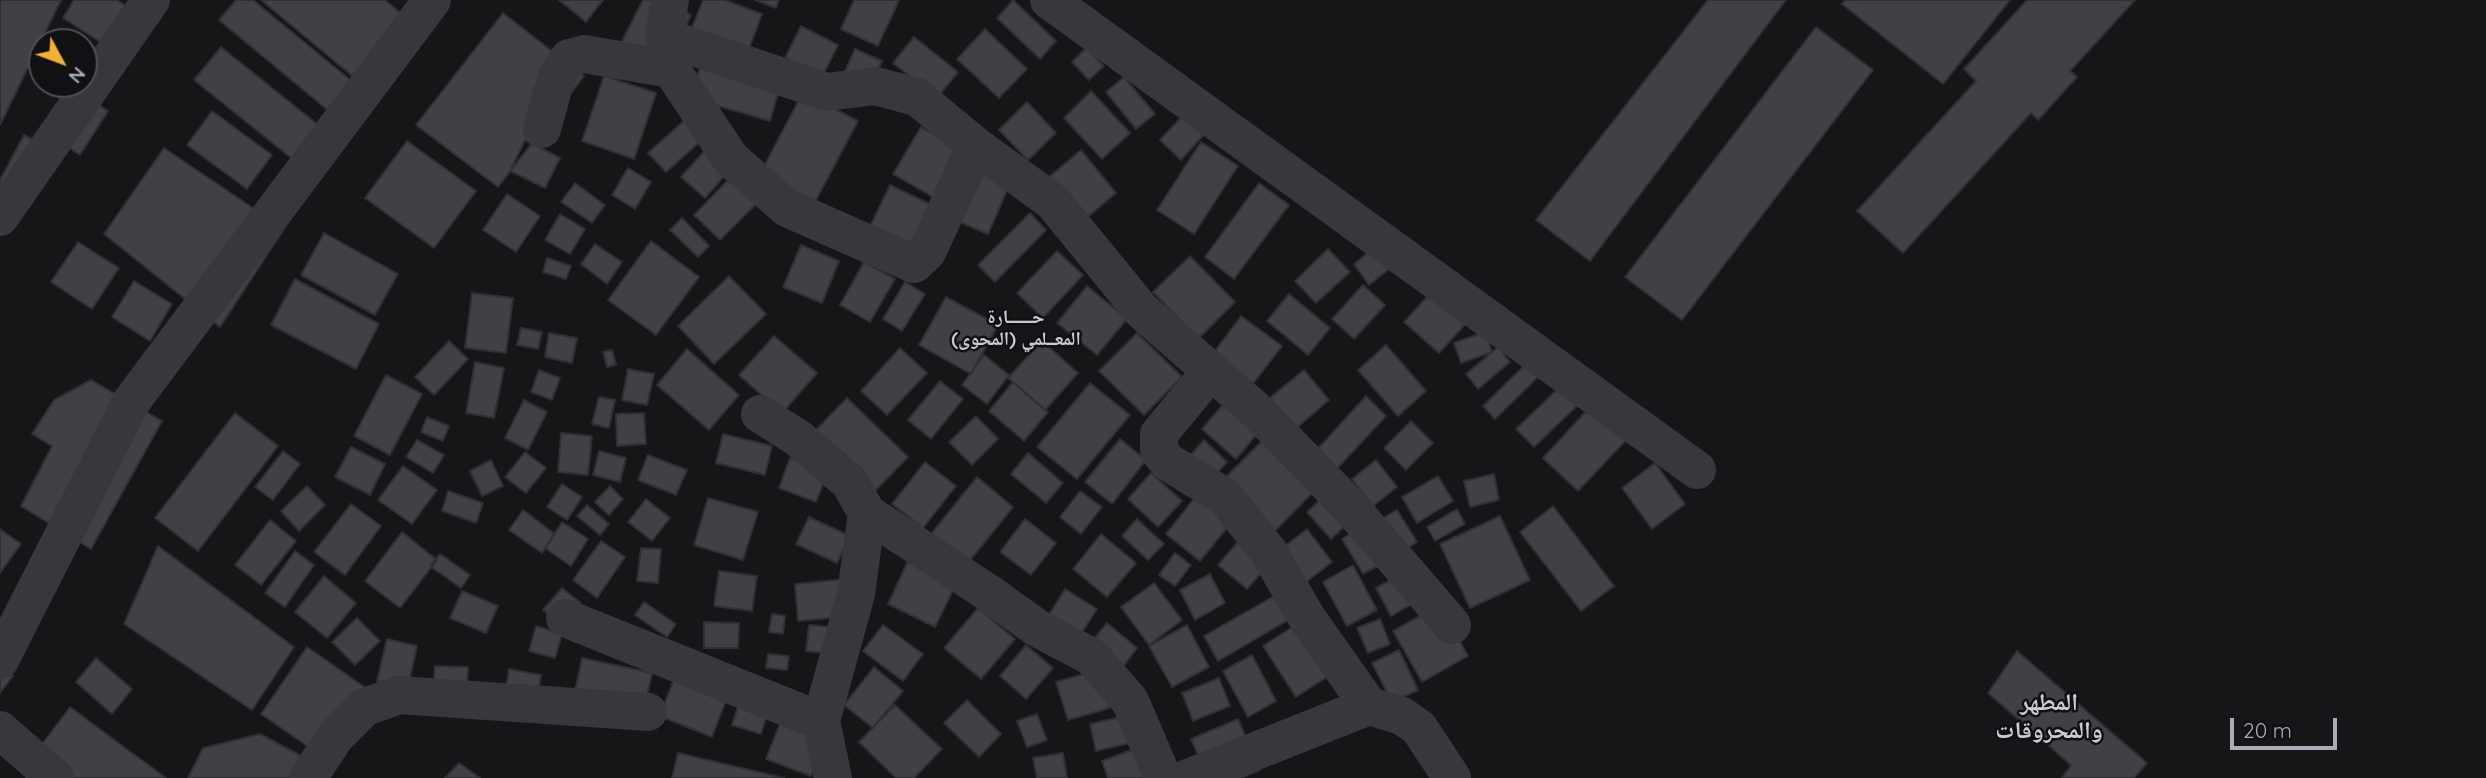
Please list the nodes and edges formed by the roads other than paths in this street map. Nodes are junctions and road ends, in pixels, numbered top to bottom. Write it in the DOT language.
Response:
graph roads {
  1 [pos="151,0"];
  2 [pos="432,0"];
  3 [pos="670,0"];
  4 [pos="1049,0"];
  5 [pos="668,53"];
  6 [pos="542,129"];
  7 [pos="976,146"];
  8 [pos="0,216"];
  9 [pos="1211,371"];
  10 [pos="760,414"];
  11 [pos="1697,470"];
  12 [pos="867,513"];
  13 [pos="565,618"];
  14 [pos="1452,625"];
  15 [pos="0,660"];
  16 [pos="1369,706"];
  17 [pos="648,712"];
  18 [pos="821,721"];
  19 [pos="0,730"];
  20 [pos="55,778"];
  21 [pos="308,778"];
  22 [pos="833,778"];
  23 [pos="1163,778"];
  24 [pos="1188,778"];
  25 [pos="1452,778"];
  1 -- 8 [label="street"];
  2 -- 15 [label="street"];
  3 -- 5 [label="street"];
  4 -- 11 [label="street"];
  5 -- 6 [label="street"];
  5 -- 7 [label="street"];
  5 -- 7 [label="street"];
  7 -- 9 [label="street"];
  9 -- 14 [label="street"];
  9 -- 16 [label="street"];
  10 -- 12 [label="street"];
  12 -- 18 [label="street"];
  12 -- 23 [label="street"];
  13 -- 18 [label="street"];
  16 -- 24 [label="street"];
  16 -- 25 [label="street"];
  17 -- 21 [label="street"];
  18 -- 22 [label="street"];
  19 -- 20 [label="street"];
}
